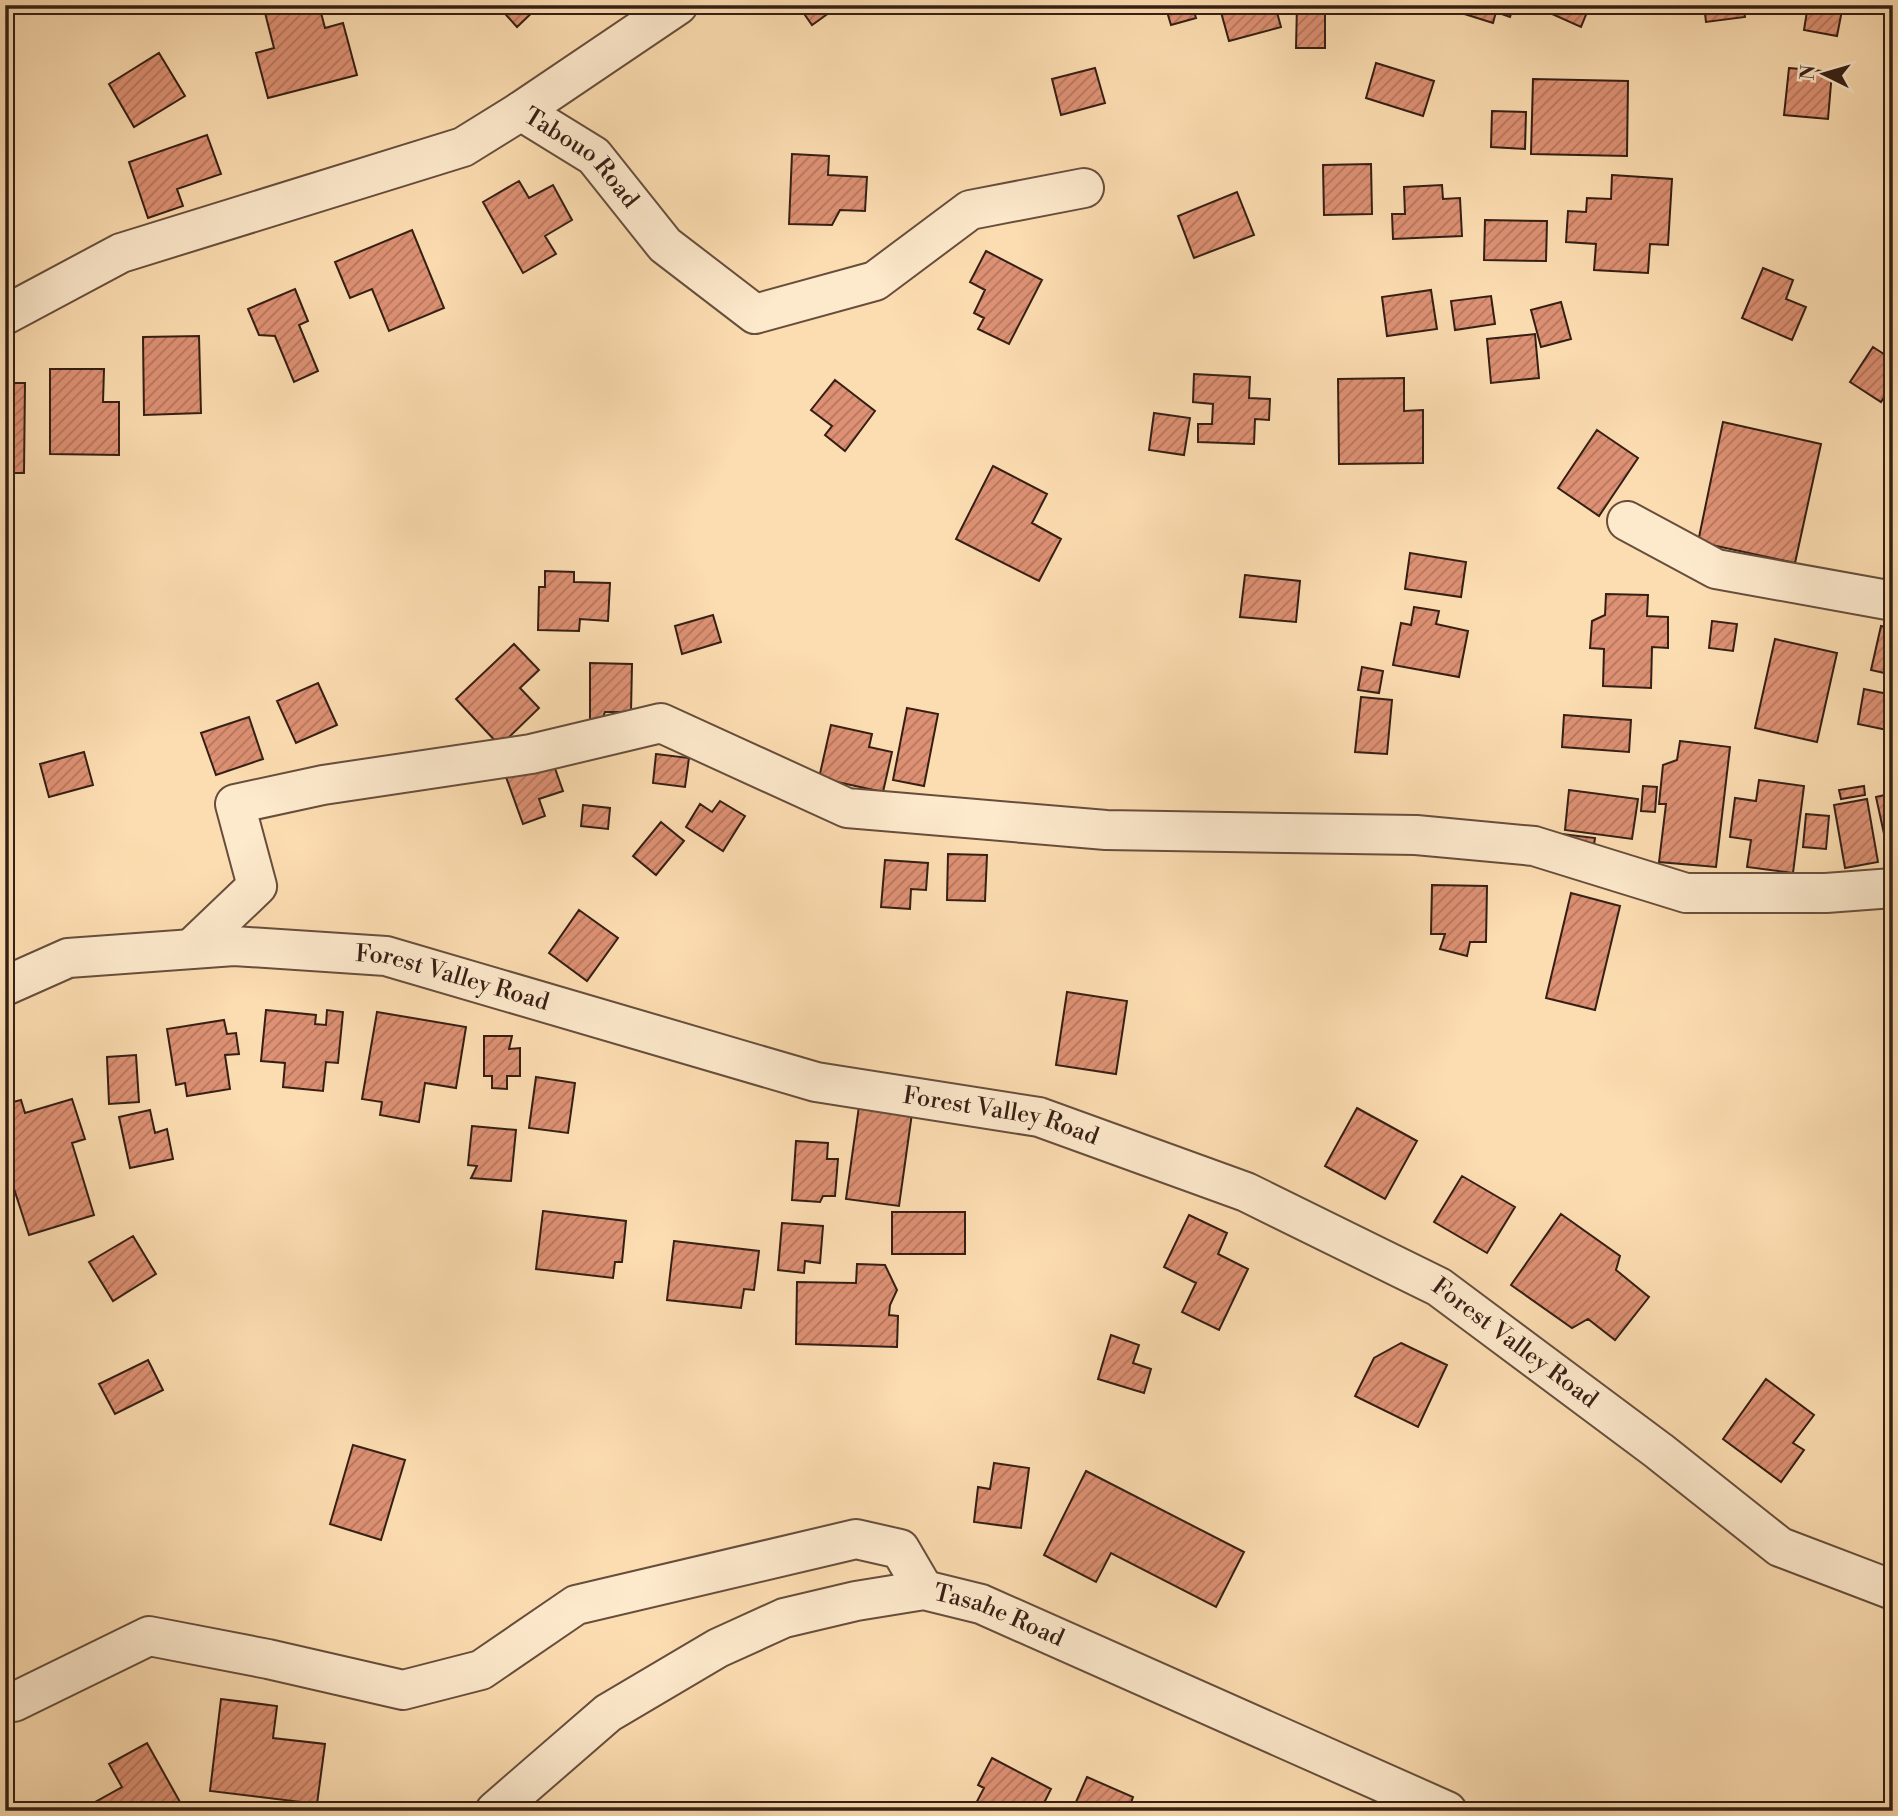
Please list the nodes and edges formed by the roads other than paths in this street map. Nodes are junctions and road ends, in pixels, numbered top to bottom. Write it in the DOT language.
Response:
graph roads {
  1 [pos="678,5"];
  2 [pos="521,111"];
  3 [pos="1084,188"];
  4 [pos="5,315"];
  5 [pos="1627,521"];
  6 [pos="1893,601"];
  7 [pos="1893,888"];
  8 [pos="191,949"];
  9 [pos="5,986"];
  10 [pos="924,1590"];
  11 [pos="1893,1590"];
  12 [pos="5,1702"];
  13 [pos="495,1811"];
  14 [pos="1447,1811"];
  1 -- 2 [label="street"];
  2 -- 3 [label="street, Tabouo Road"];
  2 -- 4 [label="street, Tabouo Road"];
  5 -- 6 [label="street"];
  7 -- 8 [label="street"];
  8 -- 9 [label="street, Forest Valley Road"];
  8 -- 11 [label="street, Forest Valley Road"];
  10 -- 12 [label="street"];
  10 -- 13 [label="street, Tasahe Road"];
  10 -- 14 [label="street, Tasahe Road"];
}
